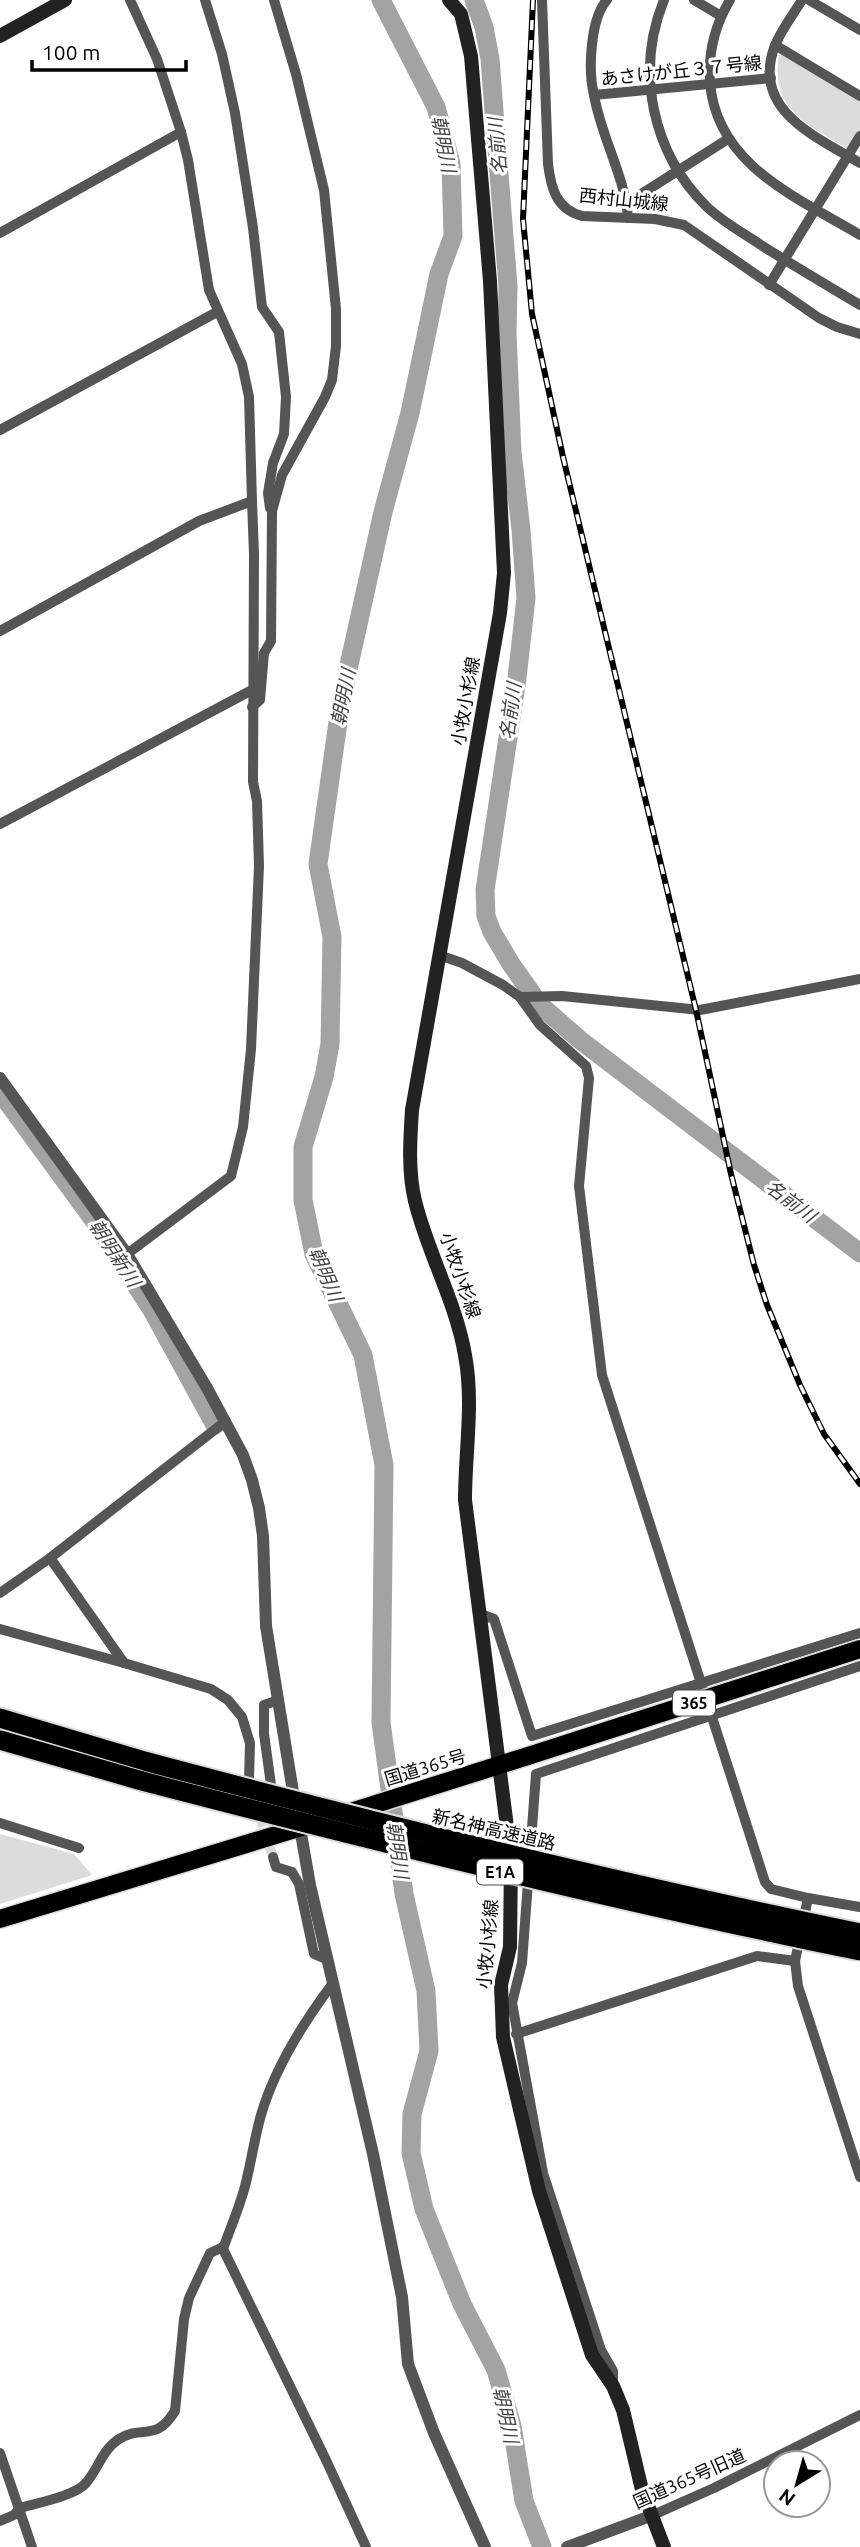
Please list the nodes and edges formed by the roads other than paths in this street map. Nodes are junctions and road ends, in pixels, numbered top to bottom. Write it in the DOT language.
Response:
graph roads {
  1 [pos="65,0"];
  2 [pos="130,0"];
  3 [pos="205,0"];
  4 [pos="275,0"];
  5 [pos="449,0"];
  6 [pos="542,0"];
  7 [pos="607,0"];
  8 [pos="664,0"];
  9 [pos="694,0"];
  10 [pos="730,0"];
  11 [pos="802,0"];
  12 [pos="809,0"];
  13 [pos="721,16"];
  14 [pos="860,30"];
  15 [pos="0,36"];
  16 [pos="775,45"];
  17 [pos="771,78"];
  18 [pos="710,84"];
  19 [pos="650,88"];
  20 [pos="594,95"];
  21 [pos="860,96"];
  22 [pos="181,132"];
  23 [pos="860,136"];
  24 [pos="728,139"];
  25 [pos="848,156"];
  26 [pos="860,163"];
  27 [pos="678,171"];
  28 [pos="627,203"];
  29 [pos="816,208"];
  30 [pos="628,218"];
  31 [pos="0,233"];
  32 [pos="860,235"];
  33 [pos="785,260"];
  34 [pos="769,285"];
  35 [pos="860,305"];
  36 [pos="217,312"];
  37 [pos="860,334"];
  38 [pos="0,430"];
  39 [pos="252,501"];
  40 [pos="272,511"];
  41 [pos="0,631"];
  42 [pos="252,690"];
  43 [pos="252,706"];
  44 [pos="0,824"];
  45 [pos="439,955"];
  46 [pos="860,979"];
  47 [pos="522,998"];
  48 [pos="0,1078"];
  49 [pos="127,1254"];
  50 [pos="226,1421"];
  51 [pos="50,1558"];
  52 [pos="0,1593"];
  53 [pos="478,1613"];
  54 [pos="0,1629"];
  55 [pos="860,1633"];
  56 [pos="860,1649"];
  57 [pos="124,1664"];
  58 [pos="860,1666"];
  59 [pos="701,1684"];
  60 [pos="278,1700"];
  61 [pos="712,1714"];
  62 [pos="5,1719"];
  63 [pos="0,1740"];
  64 [pos="500,1765"];
  65 [pos="145,1772"];
  66 [pos="0,1823"];
  67 [pos="300,1828"];
  68 [pos="79,1848"];
  69 [pos="273,1857"];
  70 [pos="808,1898"];
  71 [pos="860,1907"];
  72 [pos="0,1919"];
  73 [pos="860,1933"];
  74 [pos="860,1951"];
  75 [pos="328,1960"];
  76 [pos="795,1961"];
  77 [pos="333,1983"];
  78 [pos="516,2034"];
  79 [pos="860,2177"];
  80 [pos="223,2247"];
  81 [pos="613,2386"];
  82 [pos="860,2415"];
  83 [pos="0,2453"];
  84 [pos="20,2508"];
  85 [pos="649,2516"];
  86 [pos="0,2521"];
  87 [pos="32,2547"];
  88 [pos="366,2547"];
  89 [pos="485,2547"];
  90 [pos="567,2547"];
  91 [pos="664,2547"];
  1 -- 15 [label="main road"];
  2 -- 22 [label="street"];
  3 -- 40 [label="street"];
  4 -- 40 [label="street"];
  5 -- 45 [label="main road, 小牧小杉線"];
  6 -- 30 [label="street, 西村山城線"];
  7 -- 20 [label="street"];
  8 -- 19 [label="street"];
  9 -- 13 [label="street"];
  10 -- 13 [label="street"];
  11 -- 16 [label="street"];
  12 -- 14 [label="street"];
  13 -- 18 [label="street"];
  16 -- 17 [label="street"];
  16 -- 21 [label="street"];
  17 -- 18 [label="street, あさけが丘３７号線"];
  17 -- 25 [label="street"];
  18 -- 19 [label="street, あさけが丘３７号線"];
  18 -- 24 [label="street"];
  19 -- 20 [label="street, あさけが丘３７号線"];
  19 -- 27 [label="street"];
  20 -- 28 [label="street, あさけが丘３７号線"];
  22 -- 31 [label="street"];
  22 -- 36 [label="street"];
  23 -- 25 [label="street"];
  24 -- 27 [label="street"];
  24 -- 29 [label="street"];
  25 -- 26 [label="street"];
  25 -- 29 [label="street"];
  27 -- 28 [label="street"];
  27 -- 33 [label="street"];
  28 -- 30 [label="street, あさけが丘３７号線"];
  29 -- 32 [label="street"];
  29 -- 33 [label="street"];
  30 -- 34 [label="street, 西村山城線"];
  33 -- 34 [label="street"];
  33 -- 35 [label="street"];
  34 -- 37 [label="street, 西村山城線"];
  36 -- 38 [label="street"];
  36 -- 39 [label="street"];
  39 -- 41 [label="street"];
  39 -- 42 [label="street"];
  40 -- 43 [label="street"];
  42 -- 43 [label="street"];
  42 -- 44 [label="street"];
  43 -- 49 [label="street"];
  45 -- 47 [label="street"];
  45 -- 53 [label="main road, 小牧小杉線"];
  46 -- 47 [label="street"];
  47 -- 59 [label="street"];
  48 -- 49 [label="street"];
  49 -- 50 [label="street"];
  50 -- 51 [label="street"];
  50 -- 60 [label="street"];
  51 -- 52 [label="street"];
  51 -- 57 [label="street"];
  53 -- 59 [label="street"];
  53 -- 64 [label="main road, 小牧小杉線"];
  54 -- 57 [label="street"];
  55 -- 59 [label="street"];
  56 -- 64 [label="highway, 国道365号 / 365, bridge"];
  57 -- 60 [label="street"];
  58 -- 61 [label="street"];
  59 -- 61 [label="street"];
  60 -- 67 [label="street"];
  61 -- 70 [label="street"];
  61 -- 78 [label="street"];
  62 -- 65 [label="highway, 新名神高速道路 / E1A"];
  63 -- 65 [label="highway, 新名神高速道路 / E1A"];
  64 -- 67 [label="highway, 国道365号 / 365, bridge"];
  64 -- 81 [label="main road, 小牧小杉線"];
  65 -- 73 [label="highway, 新名神高速道路 / E1A, bridge"];
  65 -- 74 [label="highway, 新名神高速道路 / E1A, bridge"];
  66 -- 68 [label="street"];
  67 -- 72 [label="highway, 国道365号 / 365"];
  67 -- 75 [label="street"];
  69 -- 75 [label="street"];
  70 -- 71 [label="street"];
  70 -- 76 [label="street"];
  75 -- 77 [label="street"];
  76 -- 78 [label="street"];
  76 -- 79 [label="street"];
  77 -- 80 [label="street"];
  77 -- 89 [label="street"];
  78 -- 81 [label="street"];
  80 -- 84 [label="street"];
  80 -- 88 [label="street"];
  81 -- 85 [label="main road, 小牧小杉線"];
  82 -- 85 [label="street, 国道365号旧道"];
  83 -- 84 [label="street"];
  84 -- 86 [label="street"];
  84 -- 87 [label="street"];
  85 -- 90 [label="street, 国道365号旧道"];
  85 -- 91 [label="main road, 小牧小杉線"];
}
